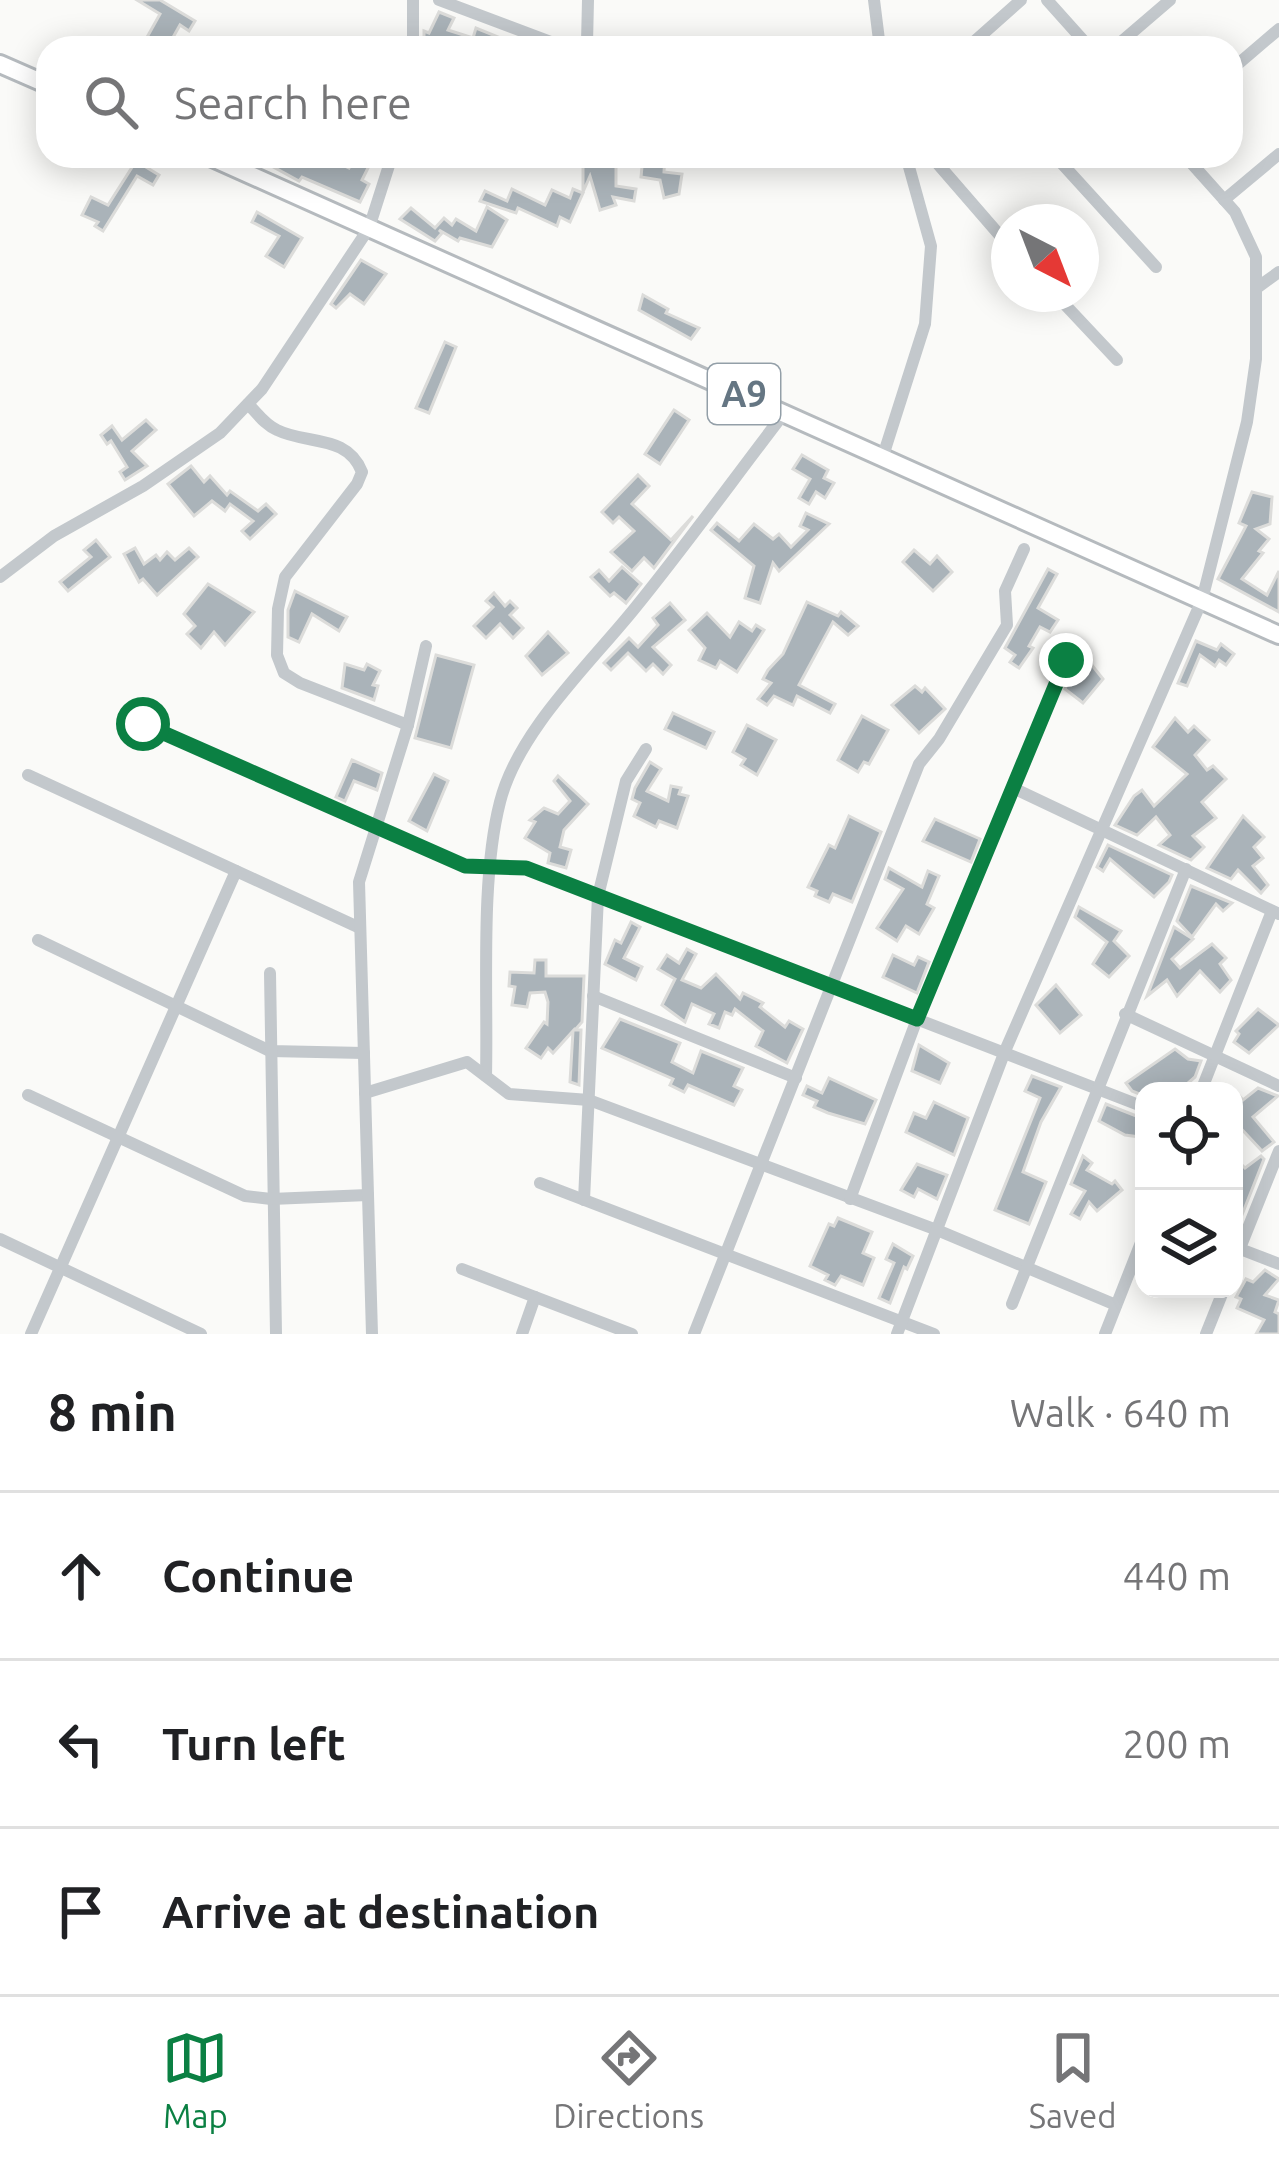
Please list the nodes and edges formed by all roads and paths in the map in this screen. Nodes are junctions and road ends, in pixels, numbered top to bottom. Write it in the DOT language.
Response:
graph roads {
  1 [pos="412,0"];
  2 [pos="440,0"];
  3 [pos="588,0"];
  4 [pos="874,0"];
  5 [pos="1021,0"];
  6 [pos="1047,0"];
  7 [pos="1170,0"];
  8 [pos="1279,29"];
  9 [pos="413,36"];
  10 [pos="519,36"];
  11 [pos="586,36"];
  12 [pos="878,36"];
  13 [pos="980,36"];
  14 [pos="1079,36"];
  15 [pos="1128,36"];
  16 [pos="1243,60"];
  17 [pos="0,64"];
  18 [pos="36,80"];
  19 [pos="1279,154"];
  20 [pos="235,168"];
  21 [pos="388,168"];
  22 [pos="909,168"];
  23 [pos="942,168"];
  24 [pos="1066,168"];
  25 [pos="1196,168"];
  26 [pos="1224,200"];
  27 [pos="991,225"];
  28 [pos="369,228"];
  29 [pos="1156,267"];
  30 [pos="1279,272"];
  31 [pos="1258,286"];
  32 [pos="1072,312"];
  33 [pos="1117,360"];
  34 [pos="248,404"];
  35 [pos="785,412"];
  36 [pos="883,456"];
  37 [pos="1024,549"];
  38 [pos="0,577"];
  39 [pos="1202,600"];
  40 [pos="1279,635"];
  41 [pos="426,646"];
  42 [pos="1066,660"];
  43 [pos="143,724"];
  44 [pos="408,725"];
  45 [pos="646,749"];
  46 [pos="28,775"];
  47 [pos="1013,788"];
  48 [pos="375,828"];
  49 [pos="1105,830"];
  50 [pos="490,865"];
  51 [pos="1186,869"];
  52 [pos="236,871"];
  53 [pos="598,896"];
  54 [pos="1276,913"];
  55 [pos="360,928"];
  56 [pos="38,940"];
  57 [pos="270,973"];
  58 [pos="831,986"];
  59 [pos="593,996"];
  60 [pos="177,1004"];
  61 [pos="1125,1014"];
  62 [pos="917,1019"];
  63 [pos="1005,1051"];
  64 [pos="271,1052"];
  65 [pos="364,1053"];
  66 [pos="1215,1056"];
  67 [pos="486,1076"];
  68 [pos="796,1078"];
  69 [pos="1205,1082"];
  70 [pos="1279,1086"];
  71 [pos="1096,1088"];
  72 [pos="365,1093"];
  73 [pos="28,1095"];
  74 [pos="589,1100"];
  75 [pos="1135,1103"];
  76 [pos="118,1138"];
  77 [pos="1279,1151"];
  78 [pos="760,1166"];
  79 [pos="540,1183"];
  80 [pos="368,1195"];
  81 [pos="271,1199"];
  82 [pos="850,1199"];
  83 [pos="584,1200"];
  84 [pos="937,1230"];
  85 [pos="1243,1234"];
  86 [pos="0,1239"];
  87 [pos="1243,1250"];
  88 [pos="726,1252"];
  89 [pos="1135,1258"];
  90 [pos="1279,1264"];
  91 [pos="61,1266"];
  92 [pos="1028,1266"];
  93 [pos="462,1269"];
  94 [pos="535,1297"];
  95 [pos="1220,1298"];
  96 [pos="1012,1304"];
  97 [pos="1116,1305"];
  98 [pos="900,1327"];
  99 [pos="31,1334"];
  100 [pos="201,1334"];
  101 [pos="276,1334"];
  102 [pos="372,1334"];
  103 [pos="522,1334"];
  104 [pos="632,1334"];
  105 [pos="694,1334"];
  106 [pos="934,1334"];
  107 [pos="1105,1334"];
  108 [pos="1206,1334"];
  1 -- 9 [label="street"];
  2 -- 10 [label="street"];
  3 -- 11 [label="street"];
  4 -- 12 [label="street"];
  5 -- 13 [label="street"];
  6 -- 14 [label="street"];
  7 -- 15 [label="street"];
  8 -- 16 [label="street"];
  17 -- 18 [label="main road"];
  19 -- 26 [label="street"];
  20 -- 28 [label="main road, A9"];
  21 -- 28 [label="street"];
  22 -- 36 [label="street"];
  23 -- 27 [label="street"];
  24 -- 29 [label="street"];
  25 -- 26 [label="street"];
  26 -- 31 [label="street"];
  28 -- 34 [label="street"];
  28 -- 35 [label="main road, A9"];
  30 -- 31 [label="street"];
  31 -- 39 [label="street"];
  32 -- 33 [label="street"];
  34 -- 38 [label="street"];
  34 -- 44 [label="street"];
  35 -- 36 [label="main road, A9"];
  35 -- 50 [label="street"];
  36 -- 39 [label="main road, A9"];
  37 -- 58 [label="street"];
  39 -- 40 [label="main road, A9"];
  39 -- 49 [label="street"];
  41 -- 44 [label="street"];
  42 -- 47 [label="street"];
  43 -- 48 [label="street"];
  44 -- 48 [label="street"];
  45 -- 53 [label="street"];
  46 -- 52 [label="street"];
  47 -- 49 [label="street"];
  47 -- 62 [label="street"];
  48 -- 50 [label="street"];
  48 -- 55 [label="street"];
  49 -- 51 [label="street"];
  49 -- 63 [label="street"];
  50 -- 53 [label="street"];
  50 -- 67 [label="street"];
  51 -- 54 [label="street"];
  51 -- 61 [label="street"];
  52 -- 55 [label="street"];
  52 -- 60 [label="street"];
  53 -- 58 [label="street"];
  53 -- 59 [label="street"];
  54 -- 66 [label="street"];
  55 -- 65 [label="street"];
  56 -- 60 [label="street"];
  57 -- 64 [label="street"];
  58 -- 62 [label="street"];
  58 -- 68 [label="street"];
  59 -- 68 [label="street"];
  59 -- 74 [label="street"];
  60 -- 64 [label="street"];
  60 -- 76 [label="street"];
  61 -- 66 [label="street"];
  61 -- 71 [label="street"];
  62 -- 63 [label="street"];
  62 -- 82 [label="street"];
  63 -- 71 [label="street"];
  63 -- 84 [label="street"];
  64 -- 65 [label="street"];
  64 -- 81 [label="street"];
  65 -- 72 [label="street"];
  66 -- 69 [label="street"];
  66 -- 70 [label="street"];
  67 -- 72 [label="street"];
  67 -- 74 [label="street"];
  68 -- 78 [label="street"];
  71 -- 75 [label="street"];
  71 -- 92 [label="street"];
  72 -- 80 [label="street"];
  73 -- 76 [label="street"];
  74 -- 78 [label="street"];
  74 -- 83 [label="street"];
  76 -- 81 [label="street"];
  76 -- 91 [label="street"];
  77 -- 85 [label="street"];
  78 -- 82 [label="street"];
  78 -- 88 [label="street"];
  79 -- 83 [label="street"];
  80 -- 81 [label="street"];
  80 -- 102 [label="street"];
  81 -- 101 [label="street"];
  82 -- 84 [label="street"];
  83 -- 88 [label="street"];
  84 -- 92 [label="street"];
  84 -- 98 [label="street"];
  86 -- 91 [label="street"];
  87 -- 90 [label="street"];
  88 -- 98 [label="street"];
  88 -- 105 [label="street"];
  89 -- 97 [label="street"];
  91 -- 99 [label="street"];
  91 -- 100 [label="street"];
  92 -- 96 [label="street"];
  92 -- 97 [label="street"];
  93 -- 94 [label="street"];
  94 -- 103 [label="street"];
  94 -- 104 [label="street"];
  95 -- 108 [label="street"];
  97 -- 107 [label="street"];
  98 -- 106 [label="street"];
}
